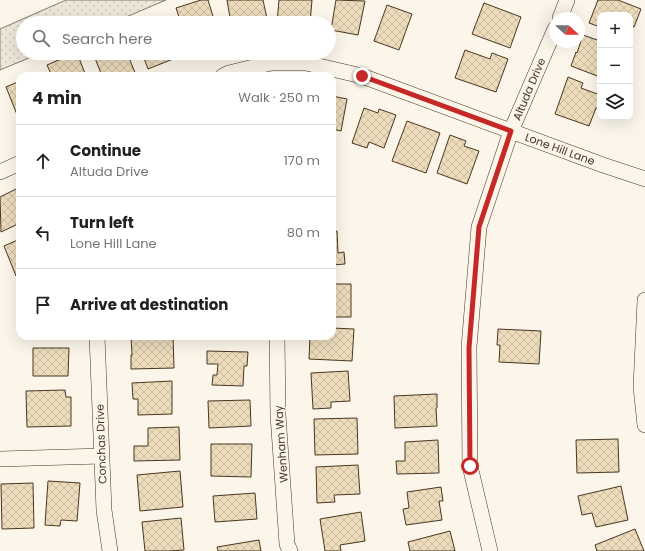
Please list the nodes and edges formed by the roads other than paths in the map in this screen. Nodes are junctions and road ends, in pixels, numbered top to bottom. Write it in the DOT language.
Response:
graph roads {
  1 [pos="568,0"];
  2 [pos="563,12"];
  3 [pos="549,43"];
  4 [pos="234,72"];
  5 [pos="511,131"];
  6 [pos="16,165"];
  7 [pos="0,172"];
  8 [pos="645,179"];
  9 [pos="645,300"];
  10 [pos="97,340"];
  11 [pos="277,340"];
  12 [pos="643,387"];
  13 [pos="645,425"];
  14 [pos="102,456"];
  15 [pos="0,459"];
  16 [pos="110,551"];
  17 [pos="290,551"];
  18 [pos="490,551"];
  1 -- 2 [label="street"];
  3 -- 5 [label="street, Altuda Drive"];
  4 -- 5 [label="street, Lone Hill Lane"];
  5 -- 8 [label="street, Lone Hill Lane"];
  5 -- 18 [label="street, Altuda Drive"];
  6 -- 7 [label="street"];
  9 -- 12 [label="street"];
  10 -- 14 [label="street, Conchas Drive"];
  11 -- 17 [label="street, Wenham Way"];
  12 -- 13 [label="street"];
  14 -- 15 [label="street"];
  14 -- 16 [label="street, Conchas Drive"];
}
